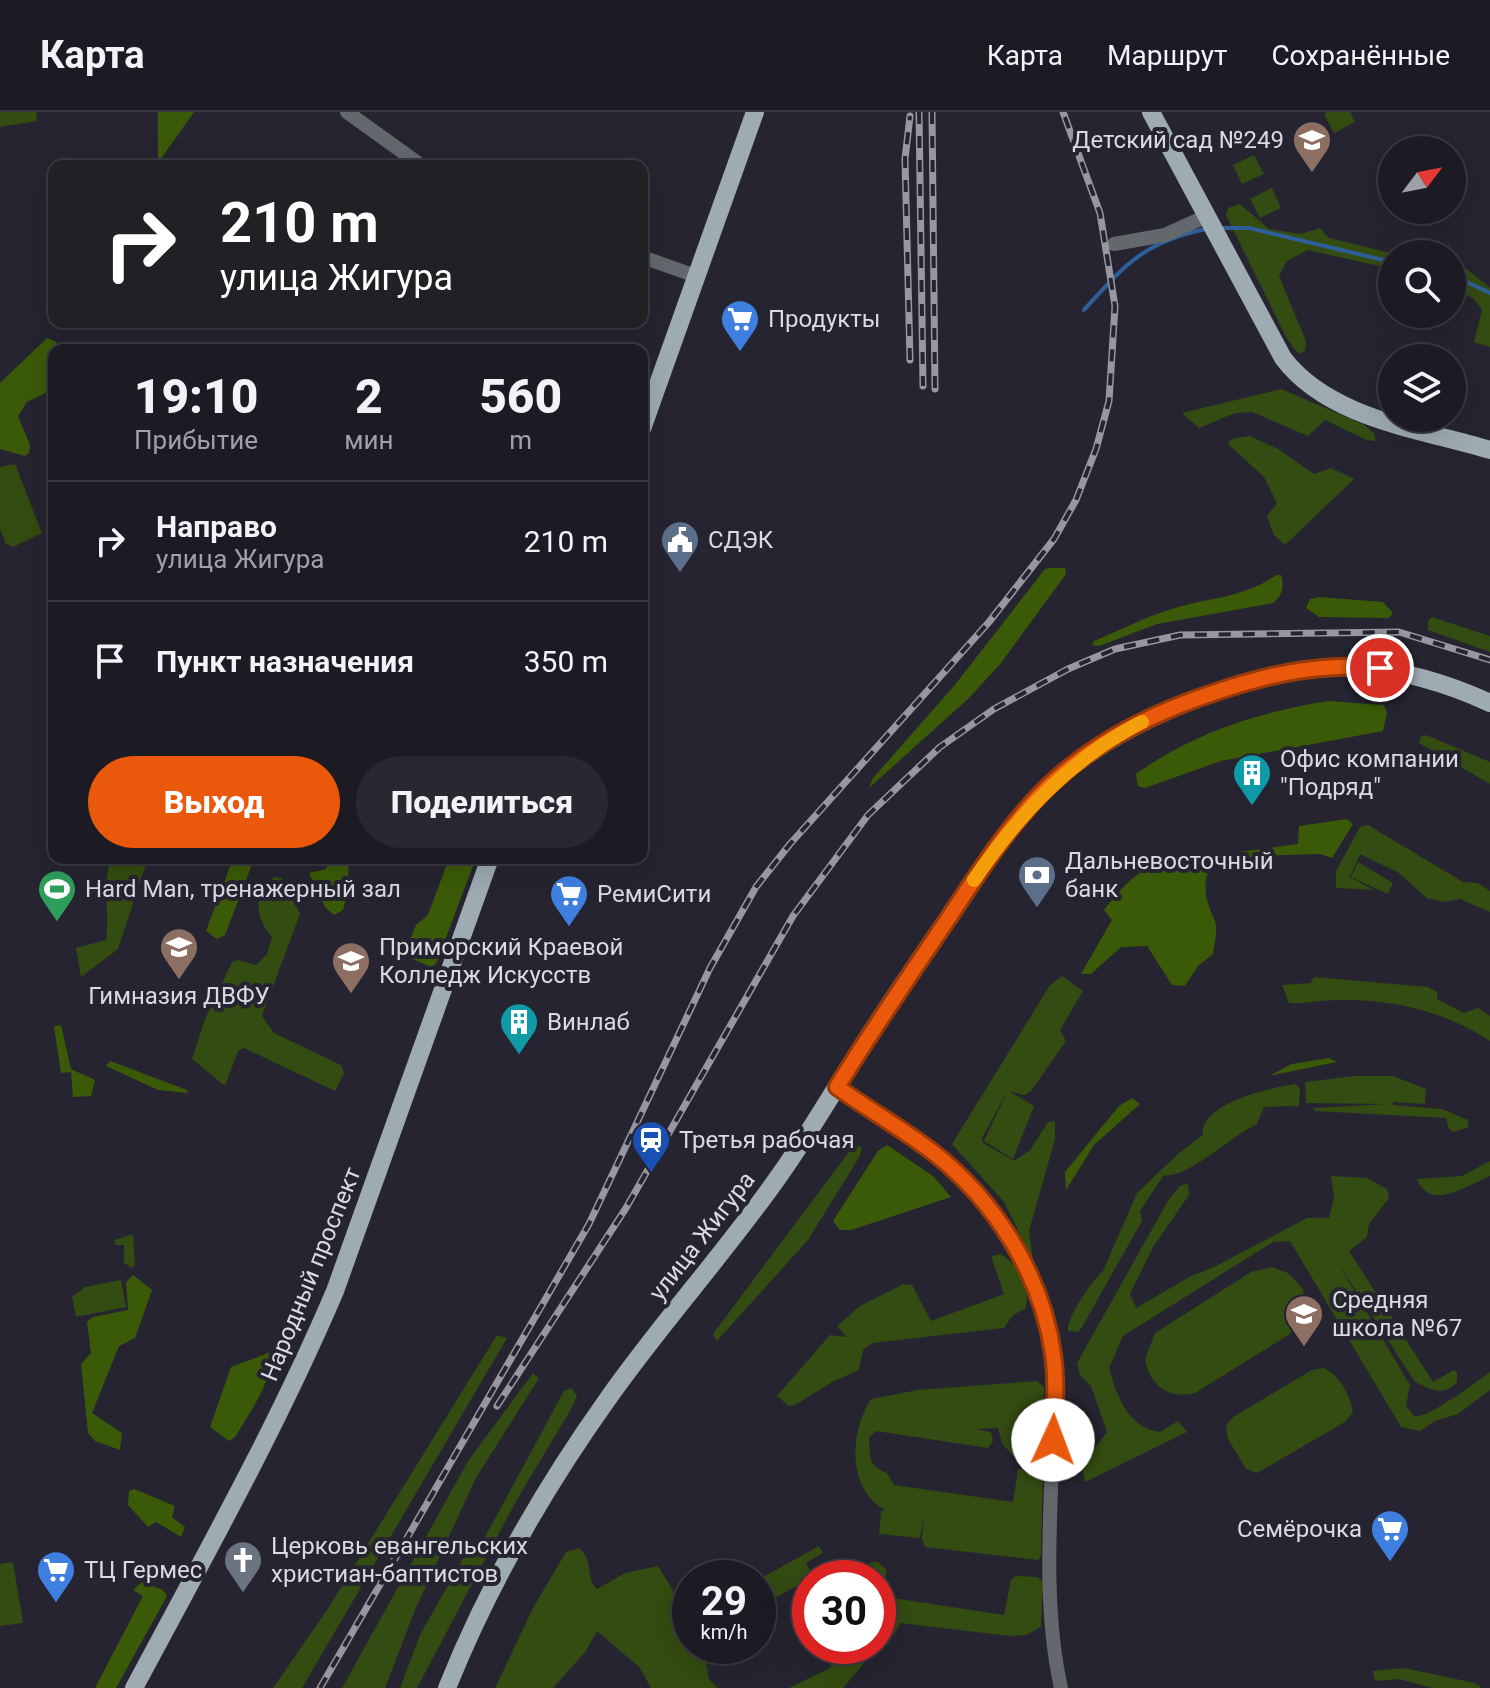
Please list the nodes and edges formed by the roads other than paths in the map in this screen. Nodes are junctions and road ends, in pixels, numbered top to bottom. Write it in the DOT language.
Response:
graph roads {
  1 [pos="347,112"];
  2 [pos="755,112"];
  3 [pos="1151,112"];
  4 [pos="414,160"];
  5 [pos="1209,219"];
  6 [pos="1114,244"];
  7 [pos="648,259"];
  8 [pos="696,276"];
  9 [pos="648,412"];
  10 [pos="1490,450"];
  11 [pos="1490,703"];
  12 [pos="488,864"];
  13 [pos="837,1087"];
  14 [pos="134,1688"];
  15 [pos="447,1688"];
  16 [pos="1061,1688"];
  1 -- 4 [label="street"];
  2 -- 8 [label="main road"];
  3 -- 5 [label="main road"];
  5 -- 6 [label="street"];
  5 -- 10 [label="main road"];
  7 -- 8 [label="street"];
  8 -- 9 [label="main road"];
  11 -- 13 [label="main road, улица Жигура"];
  12 -- 14 [label="main road, Народный проспект"];
  13 -- 15 [label="main road, улица Жигура"];
  13 -- 16 [label="street"];
}
